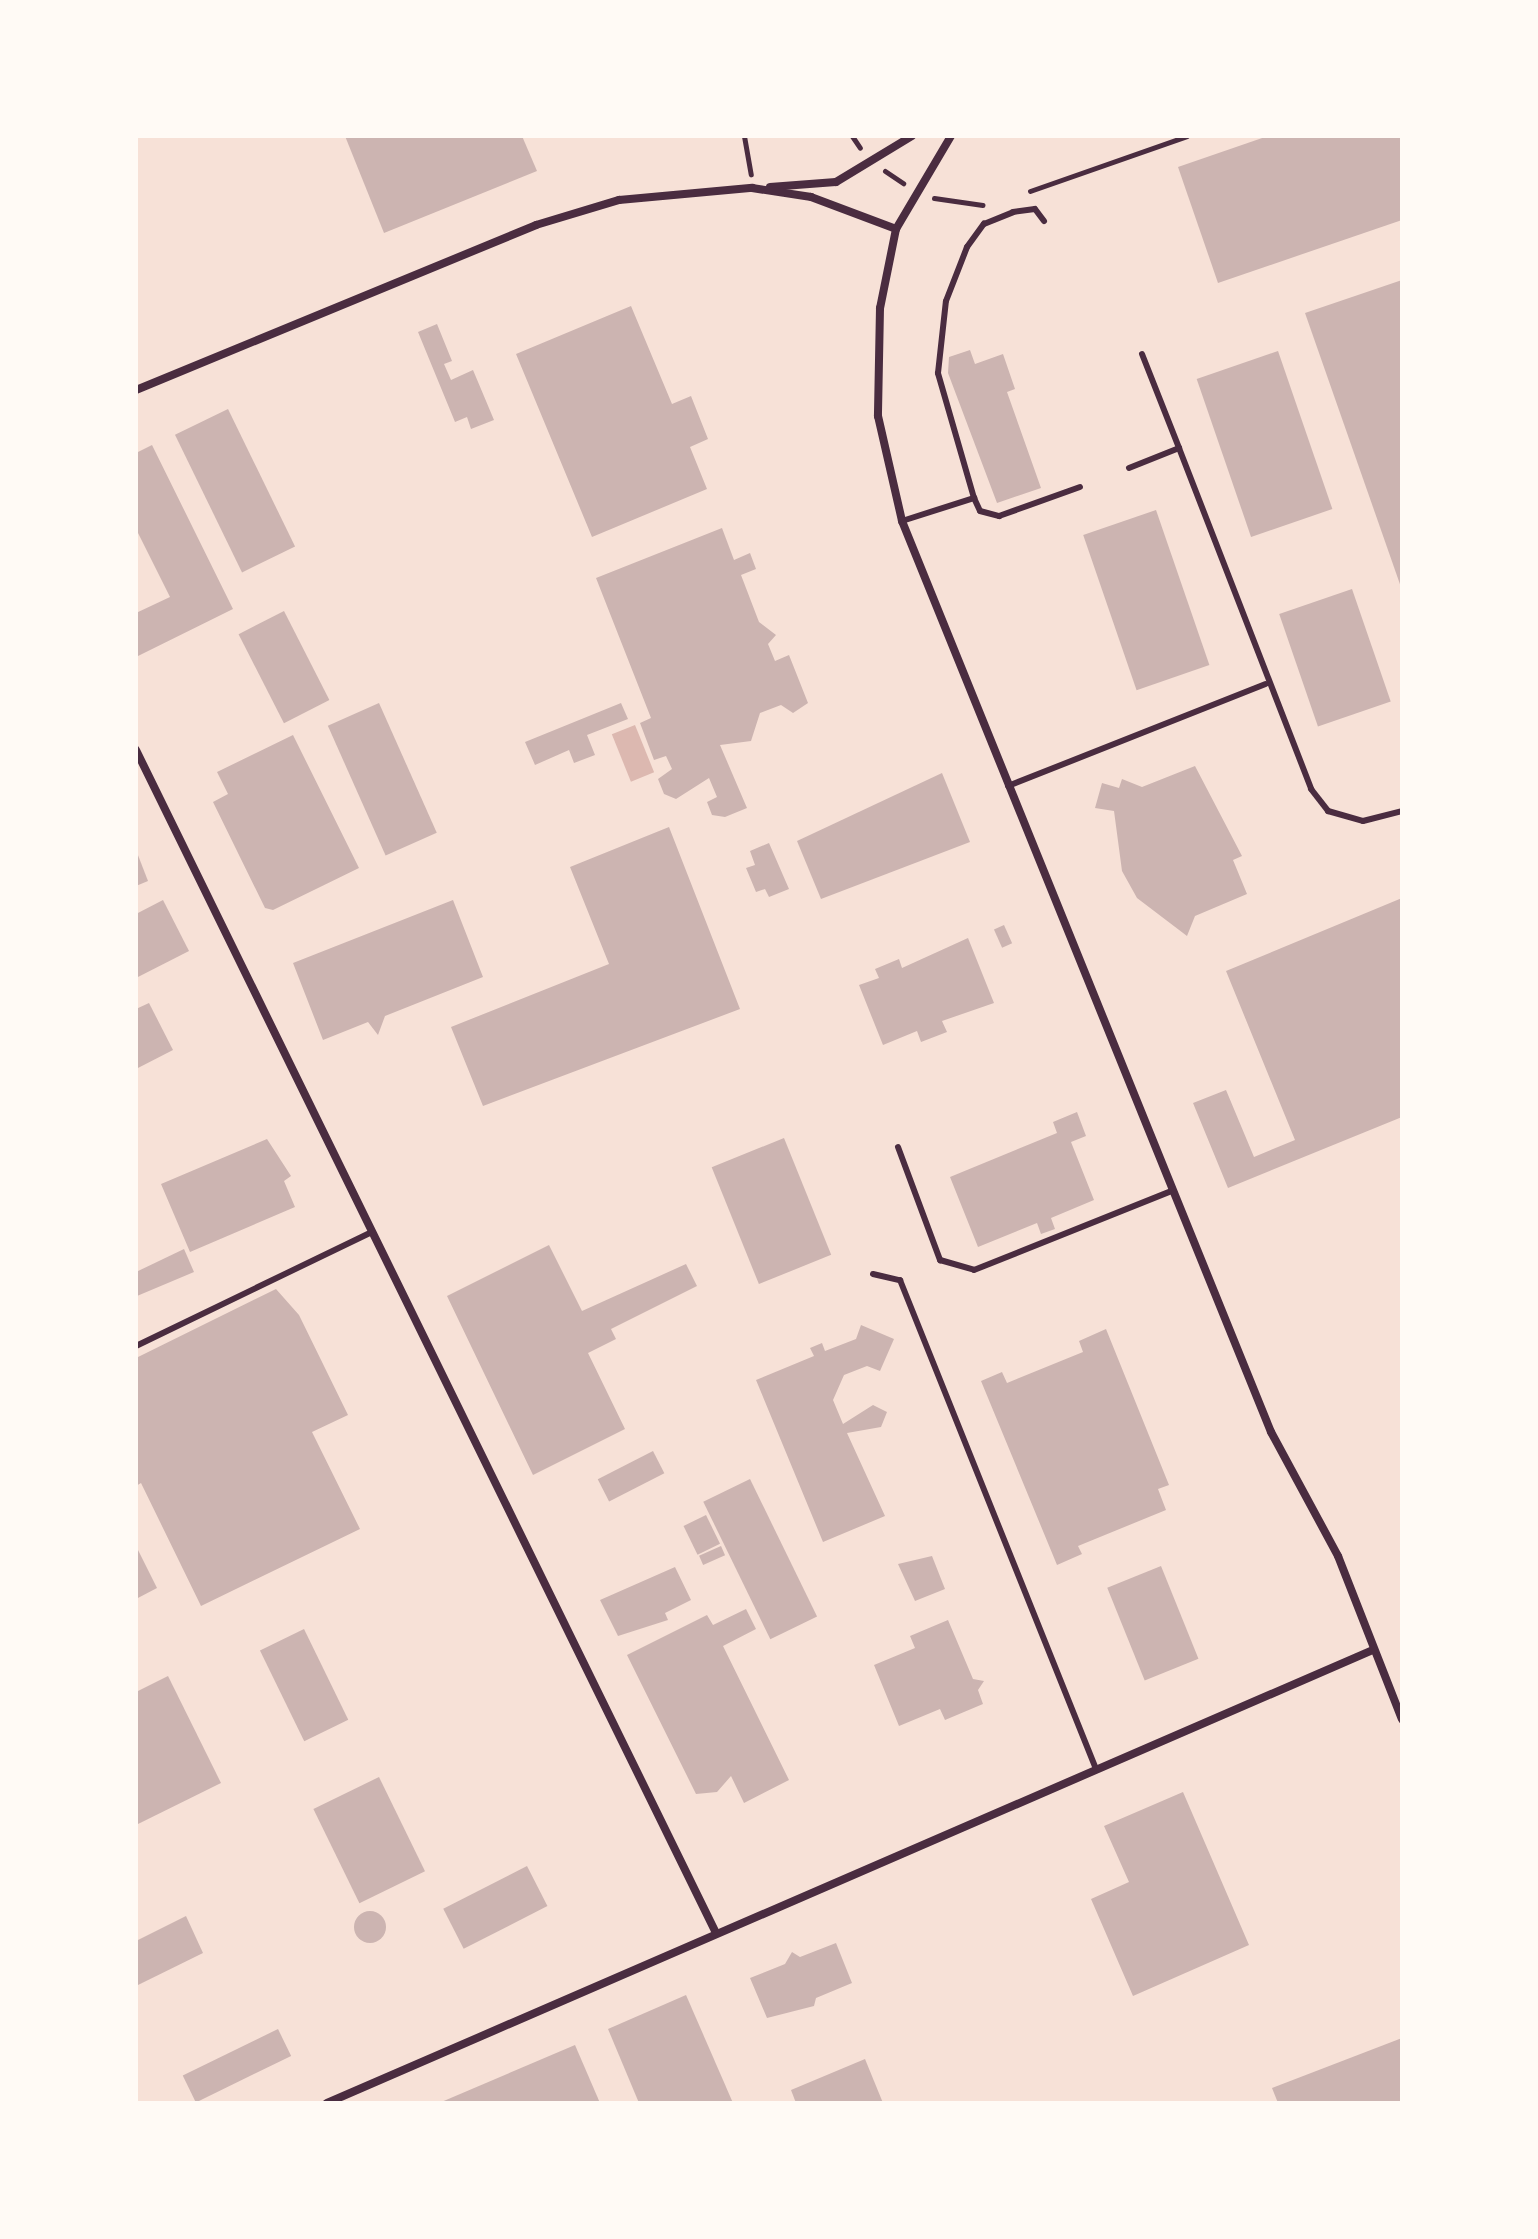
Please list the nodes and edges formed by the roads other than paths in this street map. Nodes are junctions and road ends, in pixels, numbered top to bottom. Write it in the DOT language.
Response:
graph roads {
  1 [pos="912,136"];
  2 [pos="951,136"];
  3 [pos="752,188"];
  4 [pos="1044,221"];
  5 [pos="896,229"];
  6 [pos="1142,354"];
  7 [pos="136,390"];
  8 [pos="1179,448"];
  9 [pos="1129,468"];
  10 [pos="1080,487"];
  11 [pos="974,498"];
  12 [pos="902,521"];
  13 [pos="1265,684"];
  14 [pos="136,750"];
  15 [pos="1006,787"];
  16 [pos="1402,811"];
  17 [pos="898,1147"];
  18 [pos="1172,1191"];
  19 [pos="372,1232"];
  20 [pos="873,1274"];
  21 [pos="136,1346"];
  22 [pos="1373,1650"];
  23 [pos="1402,1719"];
  24 [pos="1096,1769"];
  25 [pos="716,1933"];
  26 [pos="327,2103"];
  1 -- 3 [label="street"];
  2 -- 5 [label="street"];
  3 -- 5 [label="street"];
  3 -- 7 [label="street"];
  4 -- 11 [label="lane"];
  5 -- 12 [label="street"];
  6 -- 8 [label="lane"];
  8 -- 9 [label="lane"];
  8 -- 13 [label="lane"];
  10 -- 11 [label="lane"];
  11 -- 12 [label="lane"];
  12 -- 15 [label="street"];
  13 -- 15 [label="lane"];
  13 -- 16 [label="lane"];
  14 -- 19 [label="street"];
  15 -- 18 [label="street"];
  17 -- 18 [label="lane"];
  18 -- 22 [label="street"];
  19 -- 21 [label="lane"];
  19 -- 25 [label="street"];
  20 -- 24 [label="lane"];
  22 -- 23 [label="street"];
  22 -- 24 [label="street"];
  24 -- 25 [label="street"];
  25 -- 26 [label="street"];
}
